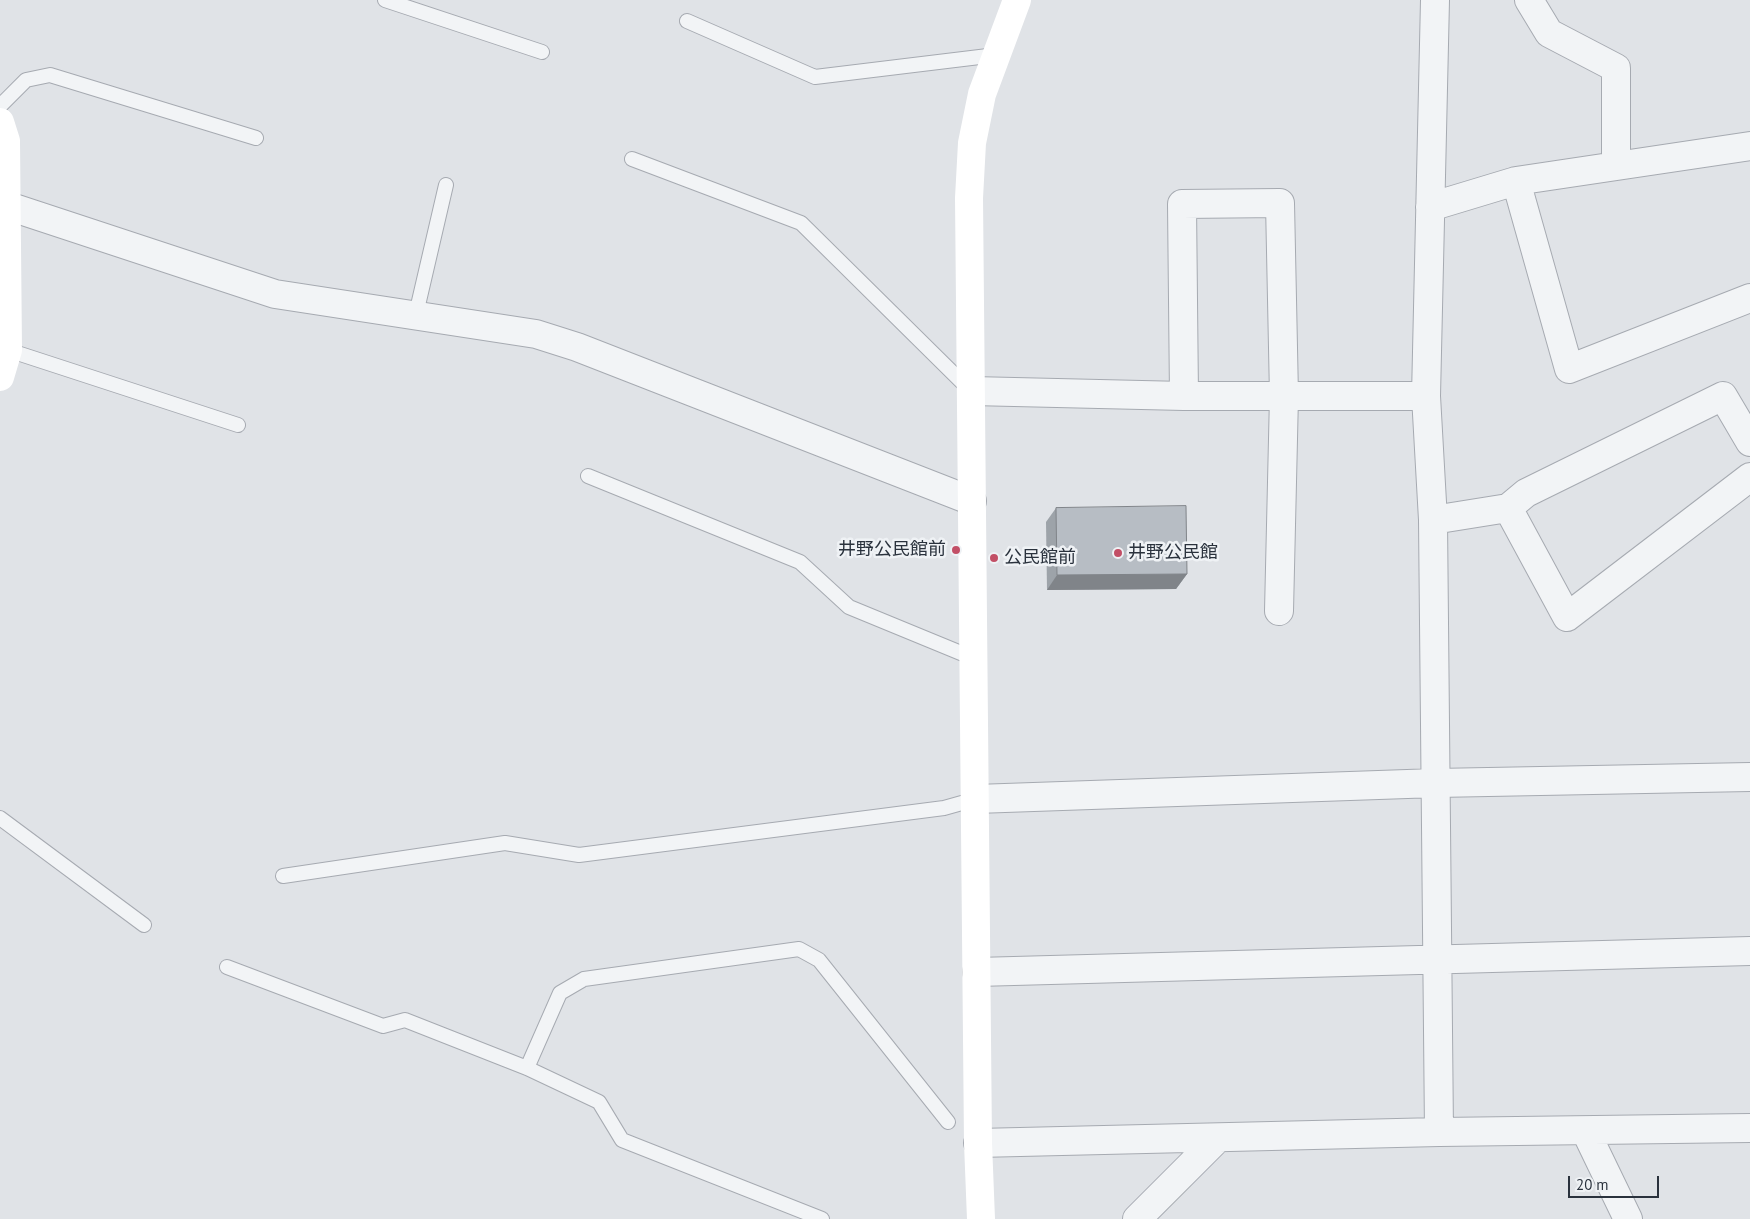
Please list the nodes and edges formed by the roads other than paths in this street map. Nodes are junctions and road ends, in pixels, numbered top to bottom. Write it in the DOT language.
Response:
graph roads {
  1 [pos="385,0"];
  2 [pos="1016,0"];
  3 [pos="1435,0"];
  4 [pos="1528,0"];
  5 [pos="687,21"];
  6 [pos="542,52"];
  7 [pos="996,55"];
  8 [pos="0,106"];
  9 [pos="0,122"];
  10 [pos="256,138"];
  11 [pos="1750,146"];
  12 [pos="632,159"];
  13 [pos="1616,165"];
  14 [pos="1516,181"];
  15 [pos="446,185"];
  16 [pos="5,205"];
  17 [pos="1430,207"];
  18 [pos="1750,298"];
  19 [pos="416,314"];
  20 [pos="8,350"];
  21 [pos="0,377"];
  22 [pos="972,391"];
  23 [pos="1184,396"];
  24 [pos="1284,396"];
  25 [pos="1426,396"];
  26 [pos="238,425"];
  27 [pos="1750,442"];
  28 [pos="588,476"];
  29 [pos="1750,477"];
  30 [pos="972,501"];
  31 [pos="1508,508"];
  32 [pos="1433,520"];
  33 [pos="1279,611"];
  34 [pos="974,658"];
  35 [pos="1750,777"];
  36 [pos="1436,784"];
  37 [pos="976,799"];
  38 [pos="0,818"];
  39 [pos="283,876"];
  40 [pos="144,925"];
  41 [pos="1750,951"];
  42 [pos="1438,960"];
  43 [pos="227,967"];
  44 [pos="977,972"];
  45 [pos="527,1068"];
  46 [pos="948,1122"];
  47 [pos="1750,1128"];
  48 [pos="1438,1132"];
  49 [pos="1586,1132"];
  50 [pos="1216,1139"];
  51 [pos="978,1143"];
  52 [pos="822,1219"];
  53 [pos="981,1219"];
  54 [pos="1137,1219"];
  55 [pos="1628,1219"];
  1 -- 6 [label="lane"];
  2 -- 7 [label="street"];
  3 -- 17 [label="street"];
  4 -- 13 [label="street"];
  5 -- 7 [label="lane"];
  7 -- 22 [label="street"];
  8 -- 10 [label="lane"];
  9 -- 16 [label="street"];
  11 -- 13 [label="street"];
  12 -- 22 [label="lane"];
  13 -- 14 [label="street"];
  14 -- 17 [label="street"];
  14 -- 18 [label="street"];
  15 -- 19 [label="lane"];
  16 -- 19 [label="street"];
  16 -- 20 [label="street"];
  17 -- 25 [label="street"];
  19 -- 30 [label="street"];
  20 -- 21 [label="street"];
  20 -- 26 [label="lane"];
  22 -- 23 [label="street"];
  22 -- 30 [label="street"];
  23 -- 24 [label="street"];
  23 -- 24 [label="street"];
  24 -- 25 [label="street"];
  24 -- 33 [label="street"];
  25 -- 32 [label="street"];
  27 -- 31 [label="street"];
  28 -- 34 [label="lane"];
  29 -- 31 [label="street"];
  30 -- 34 [label="street"];
  31 -- 32 [label="street"];
  32 -- 36 [label="street"];
  34 -- 37 [label="street"];
  35 -- 36 [label="street"];
  36 -- 37 [label="street"];
  36 -- 42 [label="street"];
  37 -- 39 [label="lane"];
  37 -- 44 [label="street"];
  38 -- 40 [label="lane"];
  41 -- 42 [label="street"];
  42 -- 44 [label="street"];
  42 -- 48 [label="street"];
  43 -- 45 [label="lane"];
  44 -- 51 [label="street"];
  45 -- 46 [label="lane"];
  45 -- 52 [label="lane"];
  47 -- 49 [label="street"];
  48 -- 49 [label="street"];
  48 -- 50 [label="street"];
  49 -- 55 [label="street"];
  50 -- 51 [label="street"];
  50 -- 54 [label="street"];
  51 -- 53 [label="street"];
}
